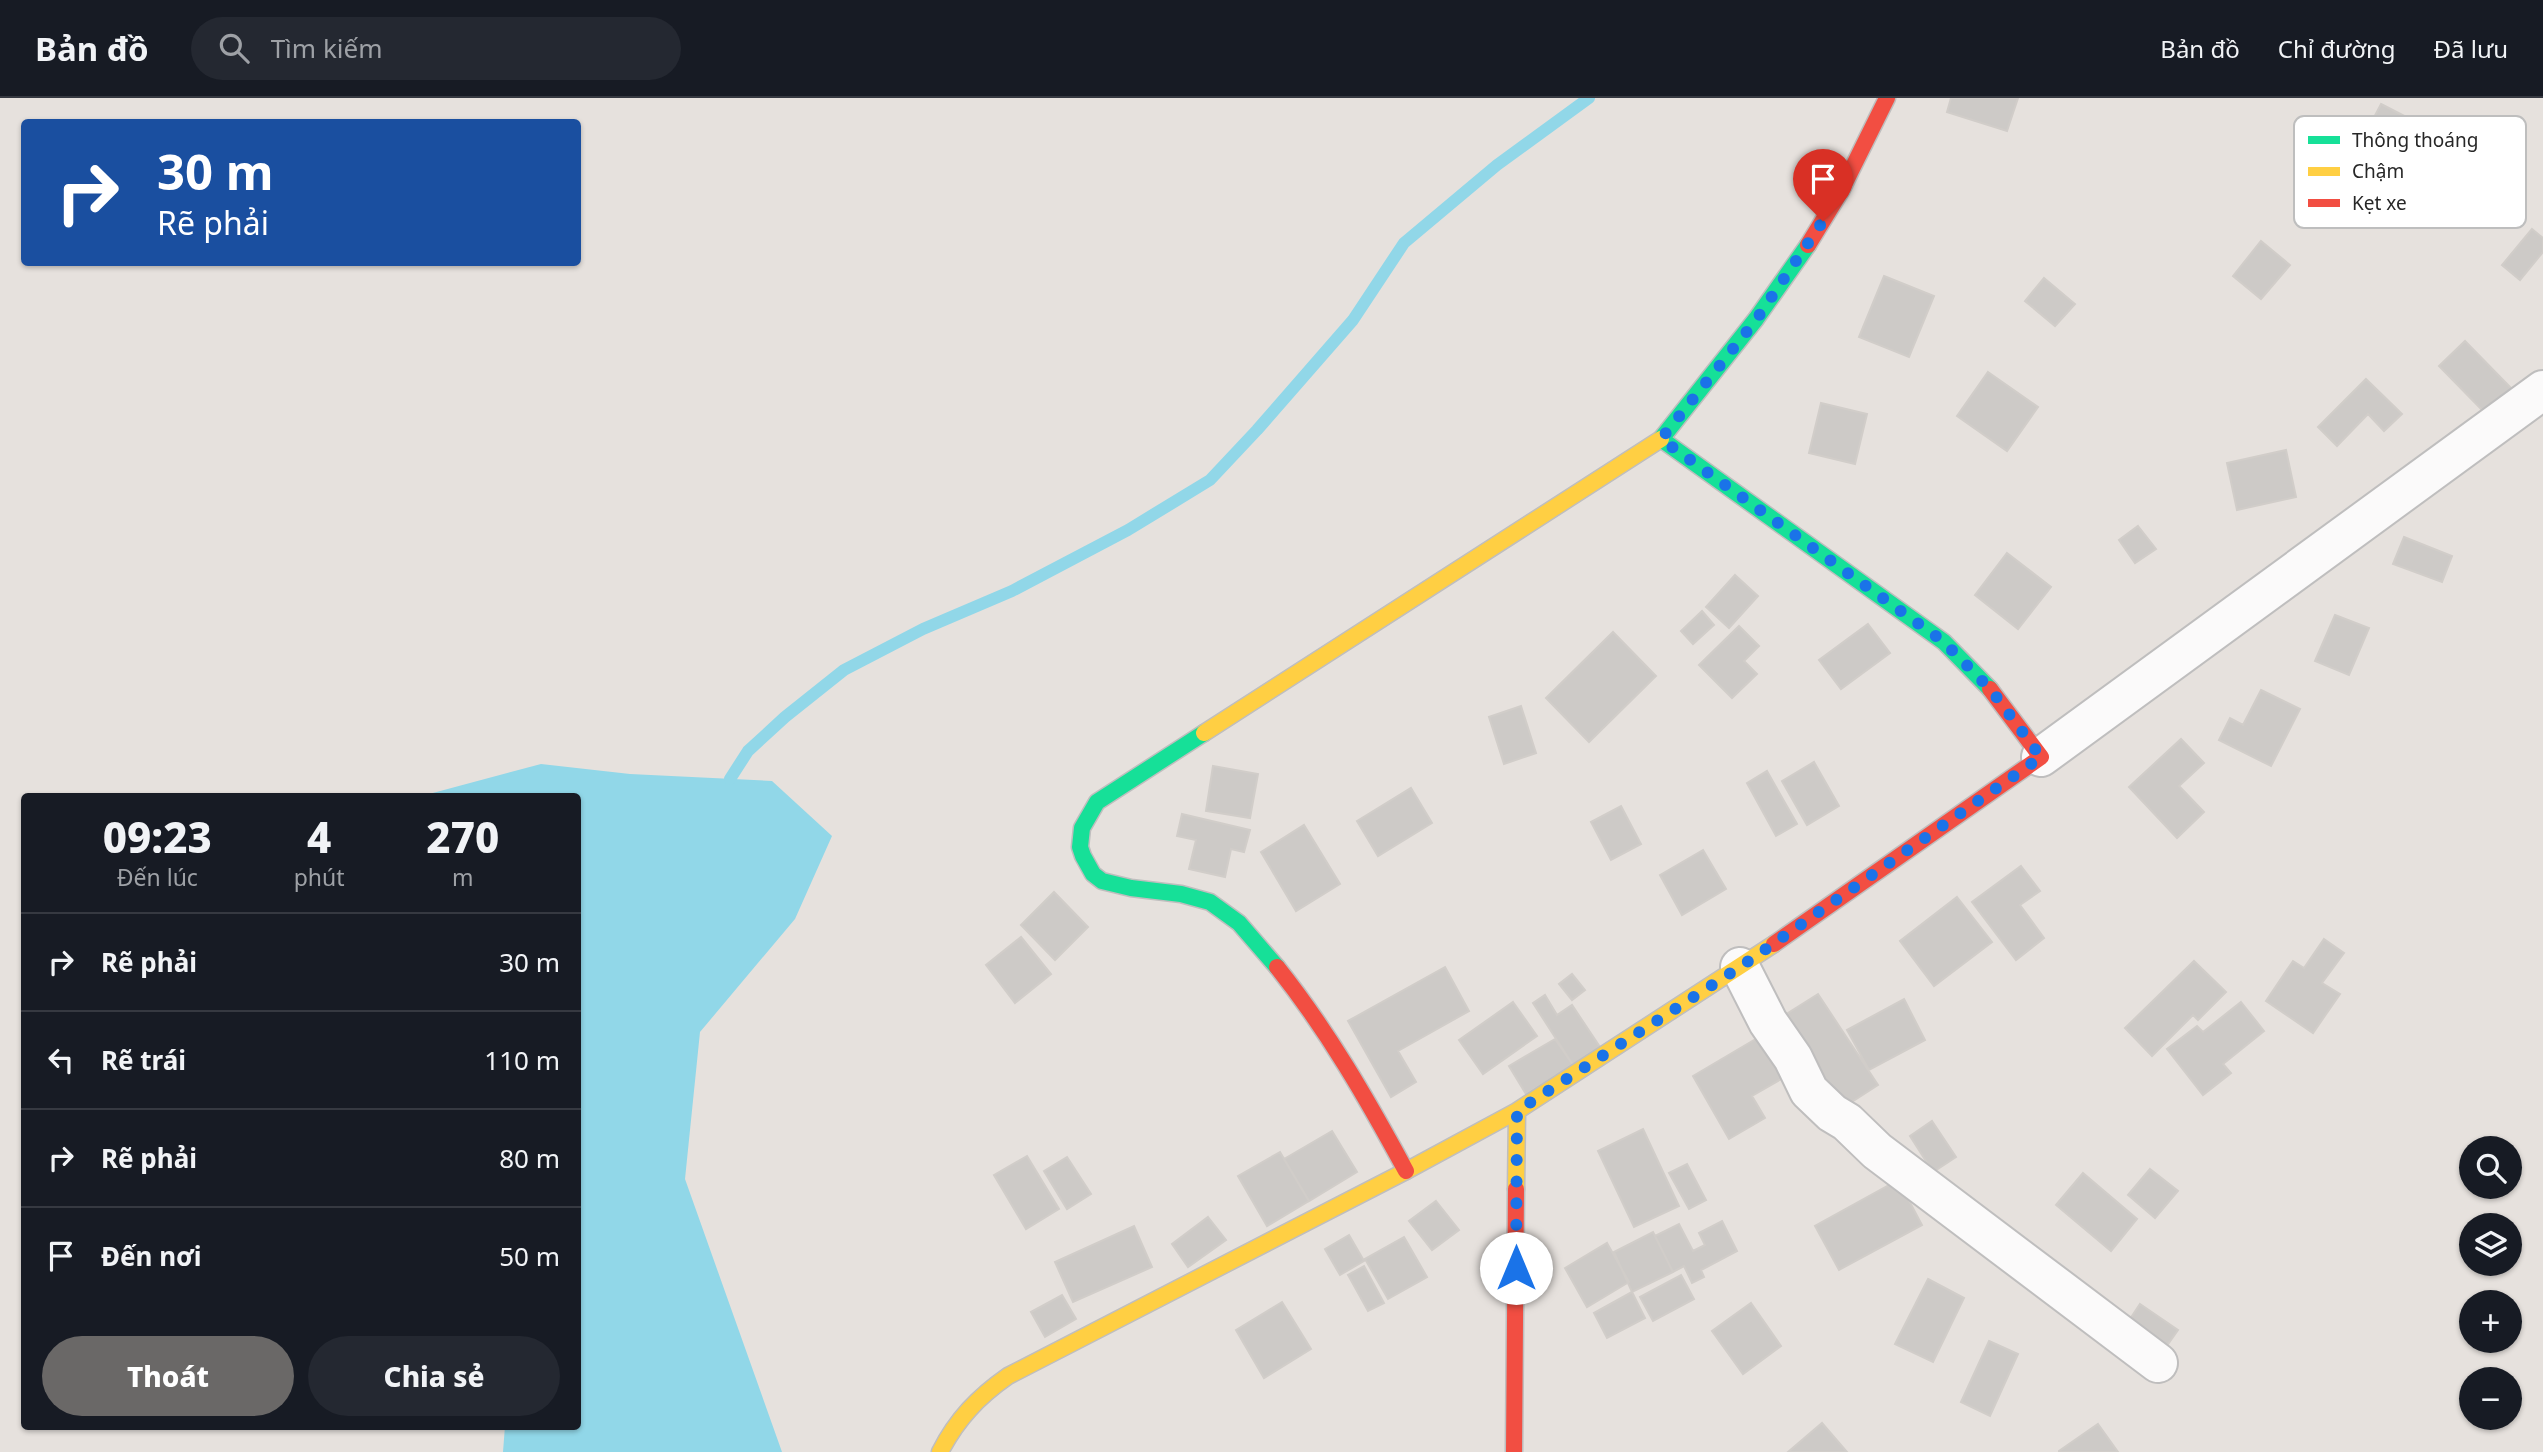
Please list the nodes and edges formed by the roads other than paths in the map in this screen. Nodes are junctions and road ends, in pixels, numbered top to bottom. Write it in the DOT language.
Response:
graph roads {
  1 [pos="1887,98"];
  2 [pos="2543,390"];
  3 [pos="1661,439"];
  4 [pos="2041,757"];
  5 [pos="1740,967"];
  6 [pos="1517,1111"];
  7 [pos="1406,1171"];
  8 [pos="2158,1363"];
  9 [pos="940,1452"];
  10 [pos="1514,1452"];
  1 -- 3 [label="street"];
  2 -- 4 [label="street"];
  3 -- 4 [label="street"];
  3 -- 7 [label="street"];
  4 -- 5 [label="street"];
  5 -- 6 [label="street"];
  5 -- 8 [label="street"];
  6 -- 7 [label="street"];
  6 -- 10 [label="street"];
  7 -- 9 [label="street"];
}
